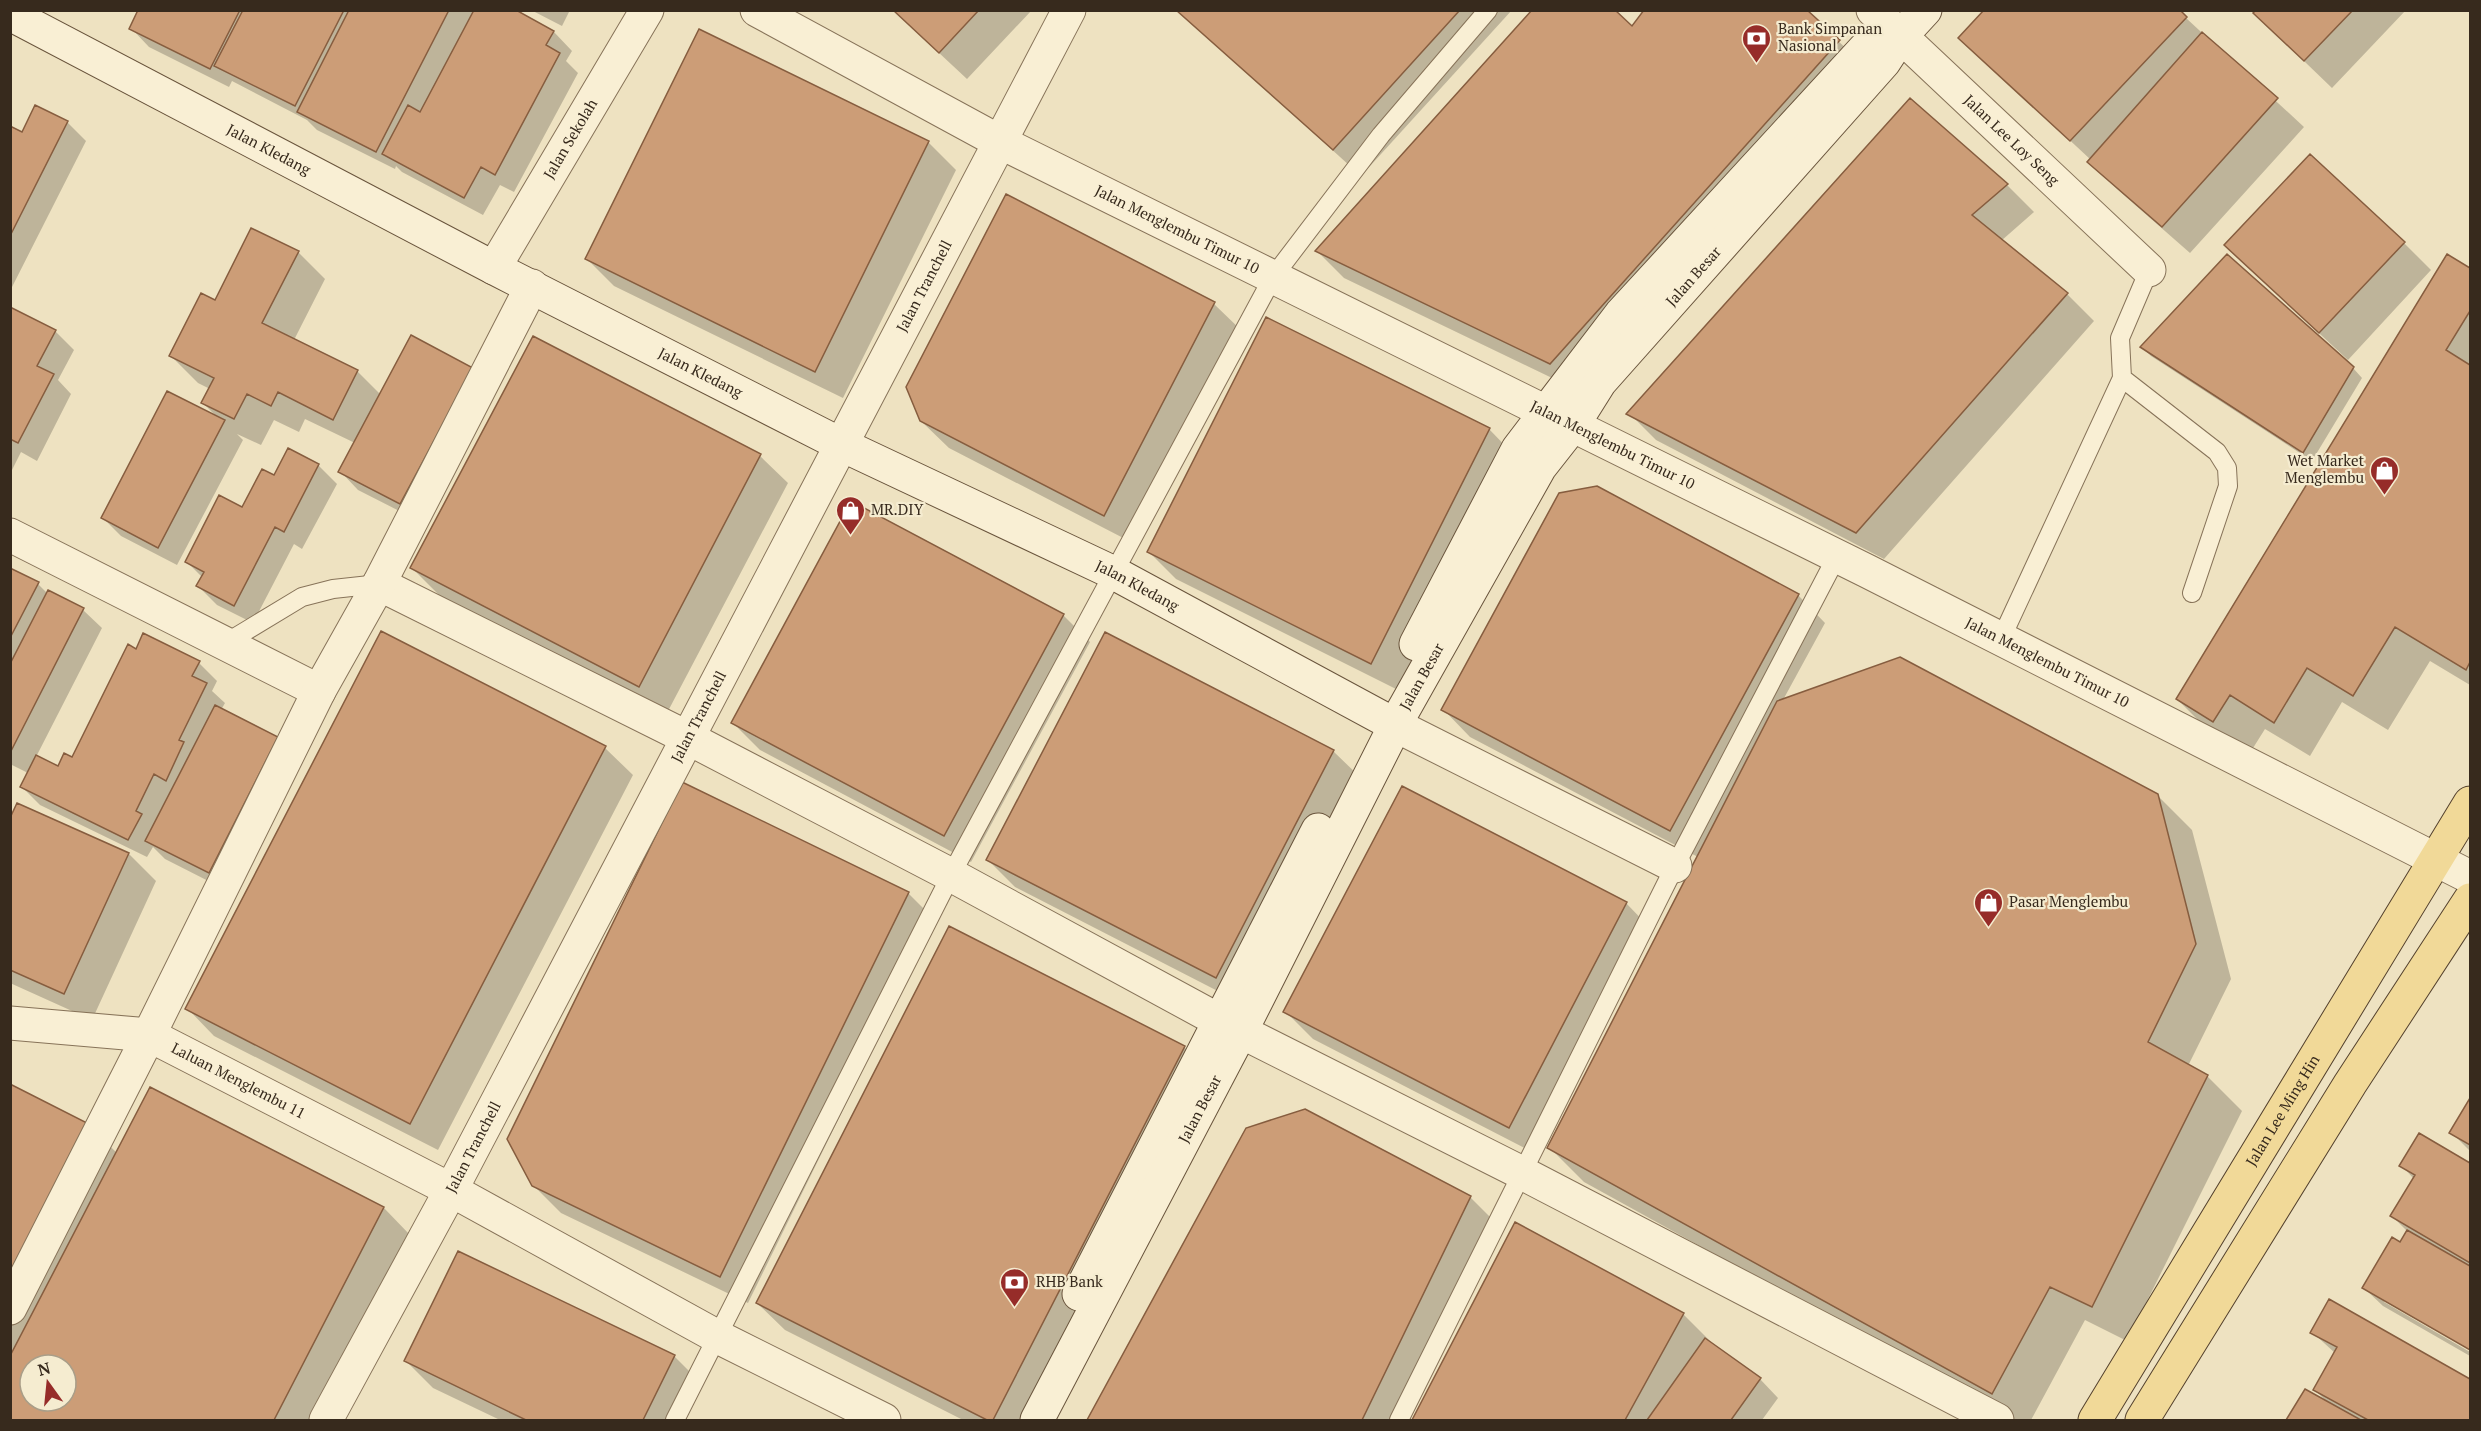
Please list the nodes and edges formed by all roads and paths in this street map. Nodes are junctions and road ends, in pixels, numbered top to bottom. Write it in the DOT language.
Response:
graph roads {
  1 [pos="647,10"];
  2 [pos="757,10"];
  3 [pos="1069,10"];
  4 [pos="1488,10"];
  5 [pos="10,14"];
  6 [pos="1896,22"];
  7 [pos="1000,142"];
  8 [pos="494,268"];
  9 [pos="2149,270"];
  10 [pos="1273,277"];
  11 [pos="532,286"];
  12 [pos="2122,378"];
  13 [pos="1560,419"];
  14 [pos="840,444"];
  15 [pos="10,535"];
  16 [pos="1838,556"];
  17 [pos="1114,573"];
  18 [pos="379,584"];
  19 [pos="2192,593"];
  20 [pos="2001,639"];
  21 [pos="226,643"];
  22 [pos="319,691"];
  23 [pos="1387,721"];
  24 [pos="688,738"];
  25 [pos="2470,803"];
  26 [pos="2436,861"];
  27 [pos="1675,866"];
  28 [pos="951,875"];
  29 [pos="2470,877"];
  30 [pos="2470,900"];
  31 [pos="10,1023"];
  32 [pos="1229,1026"];
  33 [pos="149,1035"];
  34 [pos="1522,1173"];
  35 [pos="451,1190"];
  36 [pos="10,1308"];
  37 [pos="718,1337"];
  38 [pos="326,1420"];
  39 [pos="675,1420"];
  40 [pos="884,1420"];
  41 [pos="1016,1420"];
  42 [pos="1037,1420"];
  43 [pos="1399,1420"];
  44 [pos="1997,1420"];
  45 [pos="2095,1420"];
  46 [pos="2142,1420"];
  1 -- 8 [label="street, Jalan Sekolah"];
  2 -- 7 [label="street, Jalan Menglembu Timur 10"];
  3 -- 7 [label="street, Jalan Tranchell"];
  4 -- 10 [label="lane"];
  5 -- 8 [label="street, Jalan Kledang"];
  6 -- 9 [label="street, Jalan Lee Loy Seng"];
  6 -- 13 [label="street, Jalan Besar"];
  7 -- 10 [label="street, Jalan Menglembu Timur 10"];
  7 -- 14 [label="street, Jalan Tranchell"];
  8 -- 11 [label="street, Jalan Kledang"];
  9 -- 12 [label="lane"];
  10 -- 13 [label="street, Jalan Menglembu Timur 10"];
  10 -- 17 [label="lane"];
  11 -- 14 [label="street, Jalan Kledang"];
  11 -- 18 [label="street"];
  12 -- 19 [label="lane"];
  12 -- 20 [label="lane"];
  13 -- 16 [label="street, Jalan Menglembu Timur 10"];
  13 -- 23 [label="street, Jalan Besar"];
  14 -- 17 [label="street, Jalan Kledang"];
  14 -- 24 [label="street, Jalan Tranchell"];
  15 -- 21 [label="street"];
  16 -- 20 [label="street, Jalan Menglembu Timur 10"];
  16 -- 27 [label="lane"];
  17 -- 23 [label="street, Jalan Kledang"];
  17 -- 28 [label="lane"];
  18 -- 21 [label="lane"];
  18 -- 22 [label="street"];
  18 -- 24 [label="street"];
  20 -- 26 [label="street, Jalan Menglembu Timur 10"];
  21 -- 22 [label="street"];
  22 -- 33 [label="street"];
  23 -- 27 [label="street, Jalan Kledang"];
  23 -- 32 [label="street, Jalan Besar"];
  24 -- 28 [label="street"];
  24 -- 35 [label="street, Jalan Tranchell"];
  25 -- 26 [label="main road, Jalan Lee Ming Hin"];
  26 -- 29 [label="street, Jalan Menglembu Timur 10"];
  26 -- 45 [label="main road, Jalan Lee Ming Hin"];
  27 -- 34 [label="lane"];
  28 -- 32 [label="street"];
  28 -- 37 [label="lane"];
  30 -- 46 [label="main road"];
  31 -- 33 [label="street, Laluan Menglembu 11"];
  32 -- 34 [label="street"];
  32 -- 41 [label="street, Jalan Besar"];
  32 -- 42 [label="street, Jalan Besar"];
  33 -- 35 [label="street, Laluan Menglembu 11"];
  33 -- 36 [label="street"];
  34 -- 43 [label="lane"];
  34 -- 44 [label="street"];
  35 -- 37 [label="street, Laluan Menglembu 11"];
  35 -- 38 [label="street, Jalan Tranchell"];
  37 -- 39 [label="lane"];
  37 -- 40 [label="street, Laluan Menglembu 11"];
}
